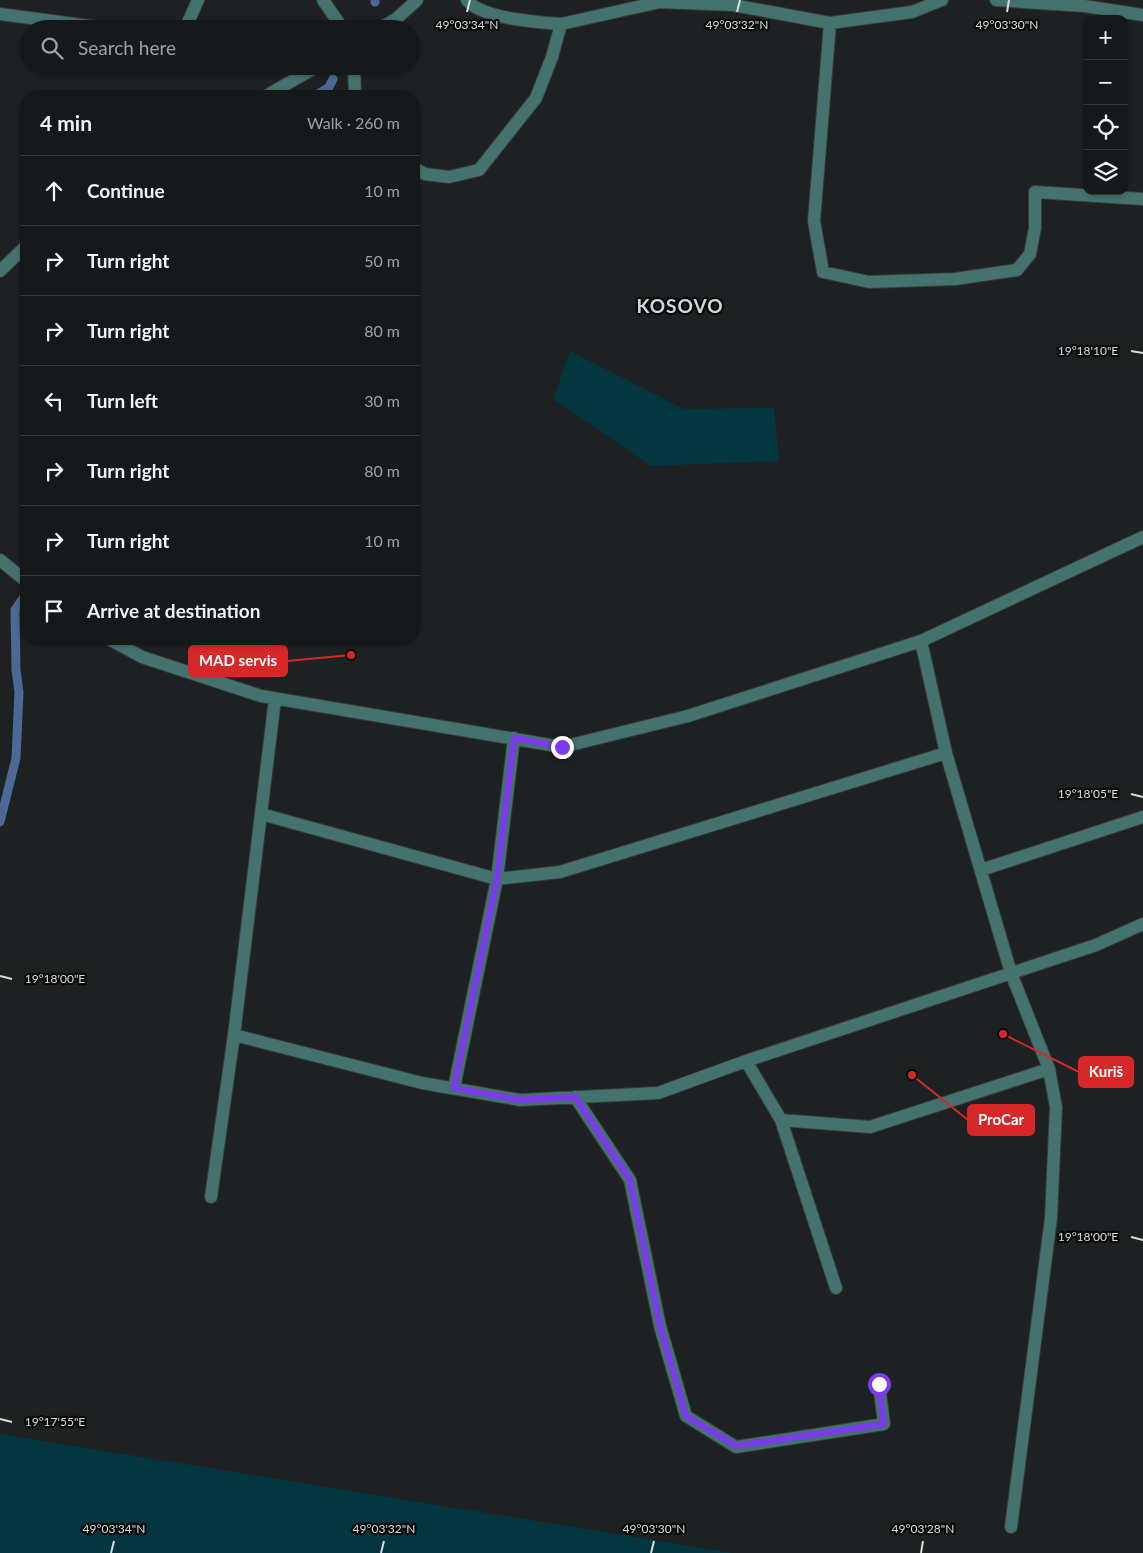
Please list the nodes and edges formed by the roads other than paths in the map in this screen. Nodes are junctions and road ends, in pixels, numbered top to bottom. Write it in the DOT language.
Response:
graph roads {
  1 [pos="198,0"];
  2 [pos="323,0"];
  3 [pos="417,0"];
  4 [pos="467,0"];
  5 [pos="942,0"];
  6 [pos="996,0"];
  7 [pos="0,14"];
  8 [pos="1143,15"];
  9 [pos="45,20"];
  10 [pos="189,20"];
  11 [pos="336,20"];
  12 [pos="394,20"];
  13 [pos="830,23"];
  14 [pos="561,24"];
  15 [pos="302,75"];
  16 [pos="354,75"];
  17 [pos="276,90"];
  18 [pos="355,90"];
  19 [pos="420,171"];
  20 [pos="1143,199"];
  21 [pos="20,252"];
  22 [pos="0,270"];
  23 [pos="1143,537"];
  24 [pos="0,560"];
  25 [pos="20,576"];
  26 [pos="921,641"];
  27 [pos="120,645"];
  28 [pos="275,699"];
  29 [pos="514,738"];
  30 [pos="946,753"];
  31 [pos="261,814"];
  32 [pos="1143,817"];
  33 [pos="981,870"];
  34 [pos="497,879"];
  35 [pos="1143,924"];
  36 [pos="1011,973"];
  37 [pos="234,1035"];
  38 [pos="746,1061"];
  39 [pos="1049,1069"];
  40 [pos="454,1088"];
  41 [pos="575,1097"];
  42 [pos="781,1120"];
  43 [pos="211,1197"];
  44 [pos="836,1288"];
  45 [pos="879,1384"];
  46 [pos="1011,1527"];
  1 -- 10 [label="street"];
  2 -- 11 [label="street"];
  3 -- 12 [label="street"];
  4 -- 14 [label="street"];
  5 -- 13 [label="street"];
  6 -- 8 [label="street"];
  7 -- 9 [label="street"];
  13 -- 14 [label="street"];
  13 -- 20 [label="street"];
  14 -- 19 [label="street"];
  15 -- 17 [label="street"];
  16 -- 18 [label="street"];
  21 -- 22 [label="street"];
  23 -- 26 [label="street"];
  24 -- 25 [label="street"];
  26 -- 29 [label="street"];
  26 -- 30 [label="street"];
  27 -- 28 [label="street"];
  28 -- 29 [label="street"];
  28 -- 31 [label="street"];
  29 -- 34 [label="street"];
  30 -- 33 [label="street"];
  30 -- 34 [label="street"];
  31 -- 34 [label="street"];
  31 -- 37 [label="street"];
  32 -- 33 [label="street"];
  33 -- 36 [label="street"];
  34 -- 40 [label="street"];
  35 -- 36 [label="street"];
  36 -- 38 [label="street"];
  36 -- 39 [label="street"];
  37 -- 40 [label="street"];
  37 -- 43 [label="street"];
  38 -- 41 [label="street"];
  38 -- 42 [label="street"];
  39 -- 42 [label="street"];
  39 -- 46 [label="street"];
  40 -- 41 [label="street"];
  41 -- 45 [label="street"];
  42 -- 44 [label="street"];
}
